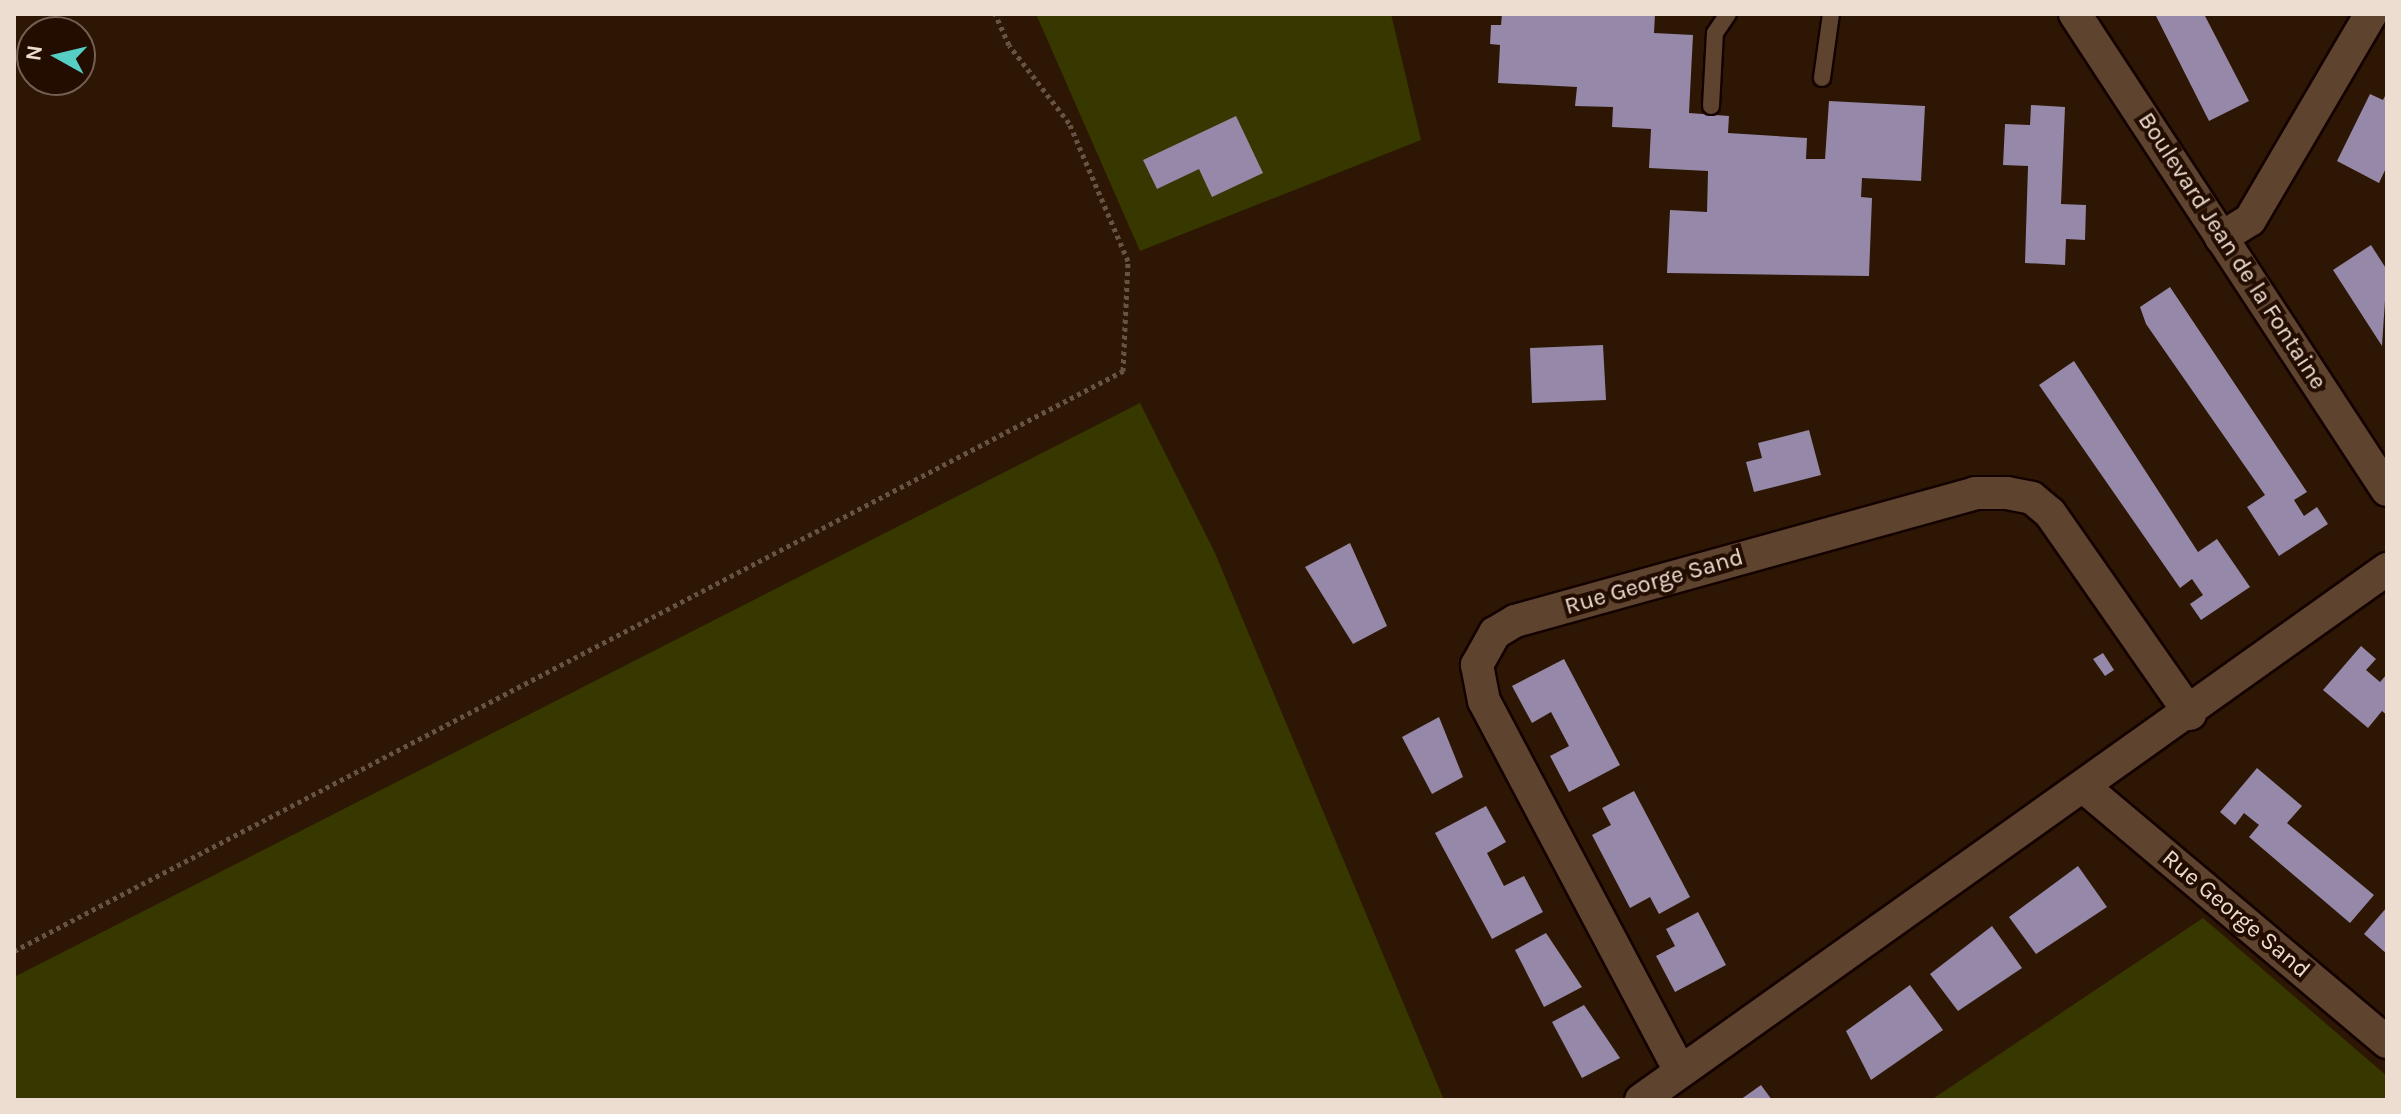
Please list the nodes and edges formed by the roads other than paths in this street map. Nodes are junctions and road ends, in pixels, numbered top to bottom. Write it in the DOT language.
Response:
graph roads {
  1 [pos="1728,14"];
  2 [pos="1831,14"];
  3 [pos="2075,14"];
  4 [pos="2371,14"];
  5 [pos="1822,78"];
  6 [pos="1711,106"];
  7 [pos="2221,238"];
  8 [pos="2387,490"];
  9 [pos="2387,569"];
  10 [pos="2190,714"];
  11 [pos="2084,787"];
  12 [pos="2387,1042"];
  13 [pos="1680,1071"];
  14 [pos="1641,1100"];
  1 -- 6 [label="lane"];
  2 -- 5 [label="lane"];
  3 -- 7 [label="street, Boulevard Jean de la Fontaine"];
  4 -- 7 [label="street"];
  7 -- 8 [label="street, Boulevard Jean de la Fontaine"];
  9 -- 10 [label="street"];
  10 -- 11 [label="street"];
  10 -- 13 [label="street, Rue George Sand"];
  11 -- 12 [label="street, Rue George Sand"];
  11 -- 13 [label="street"];
  13 -- 14 [label="street"];
}
